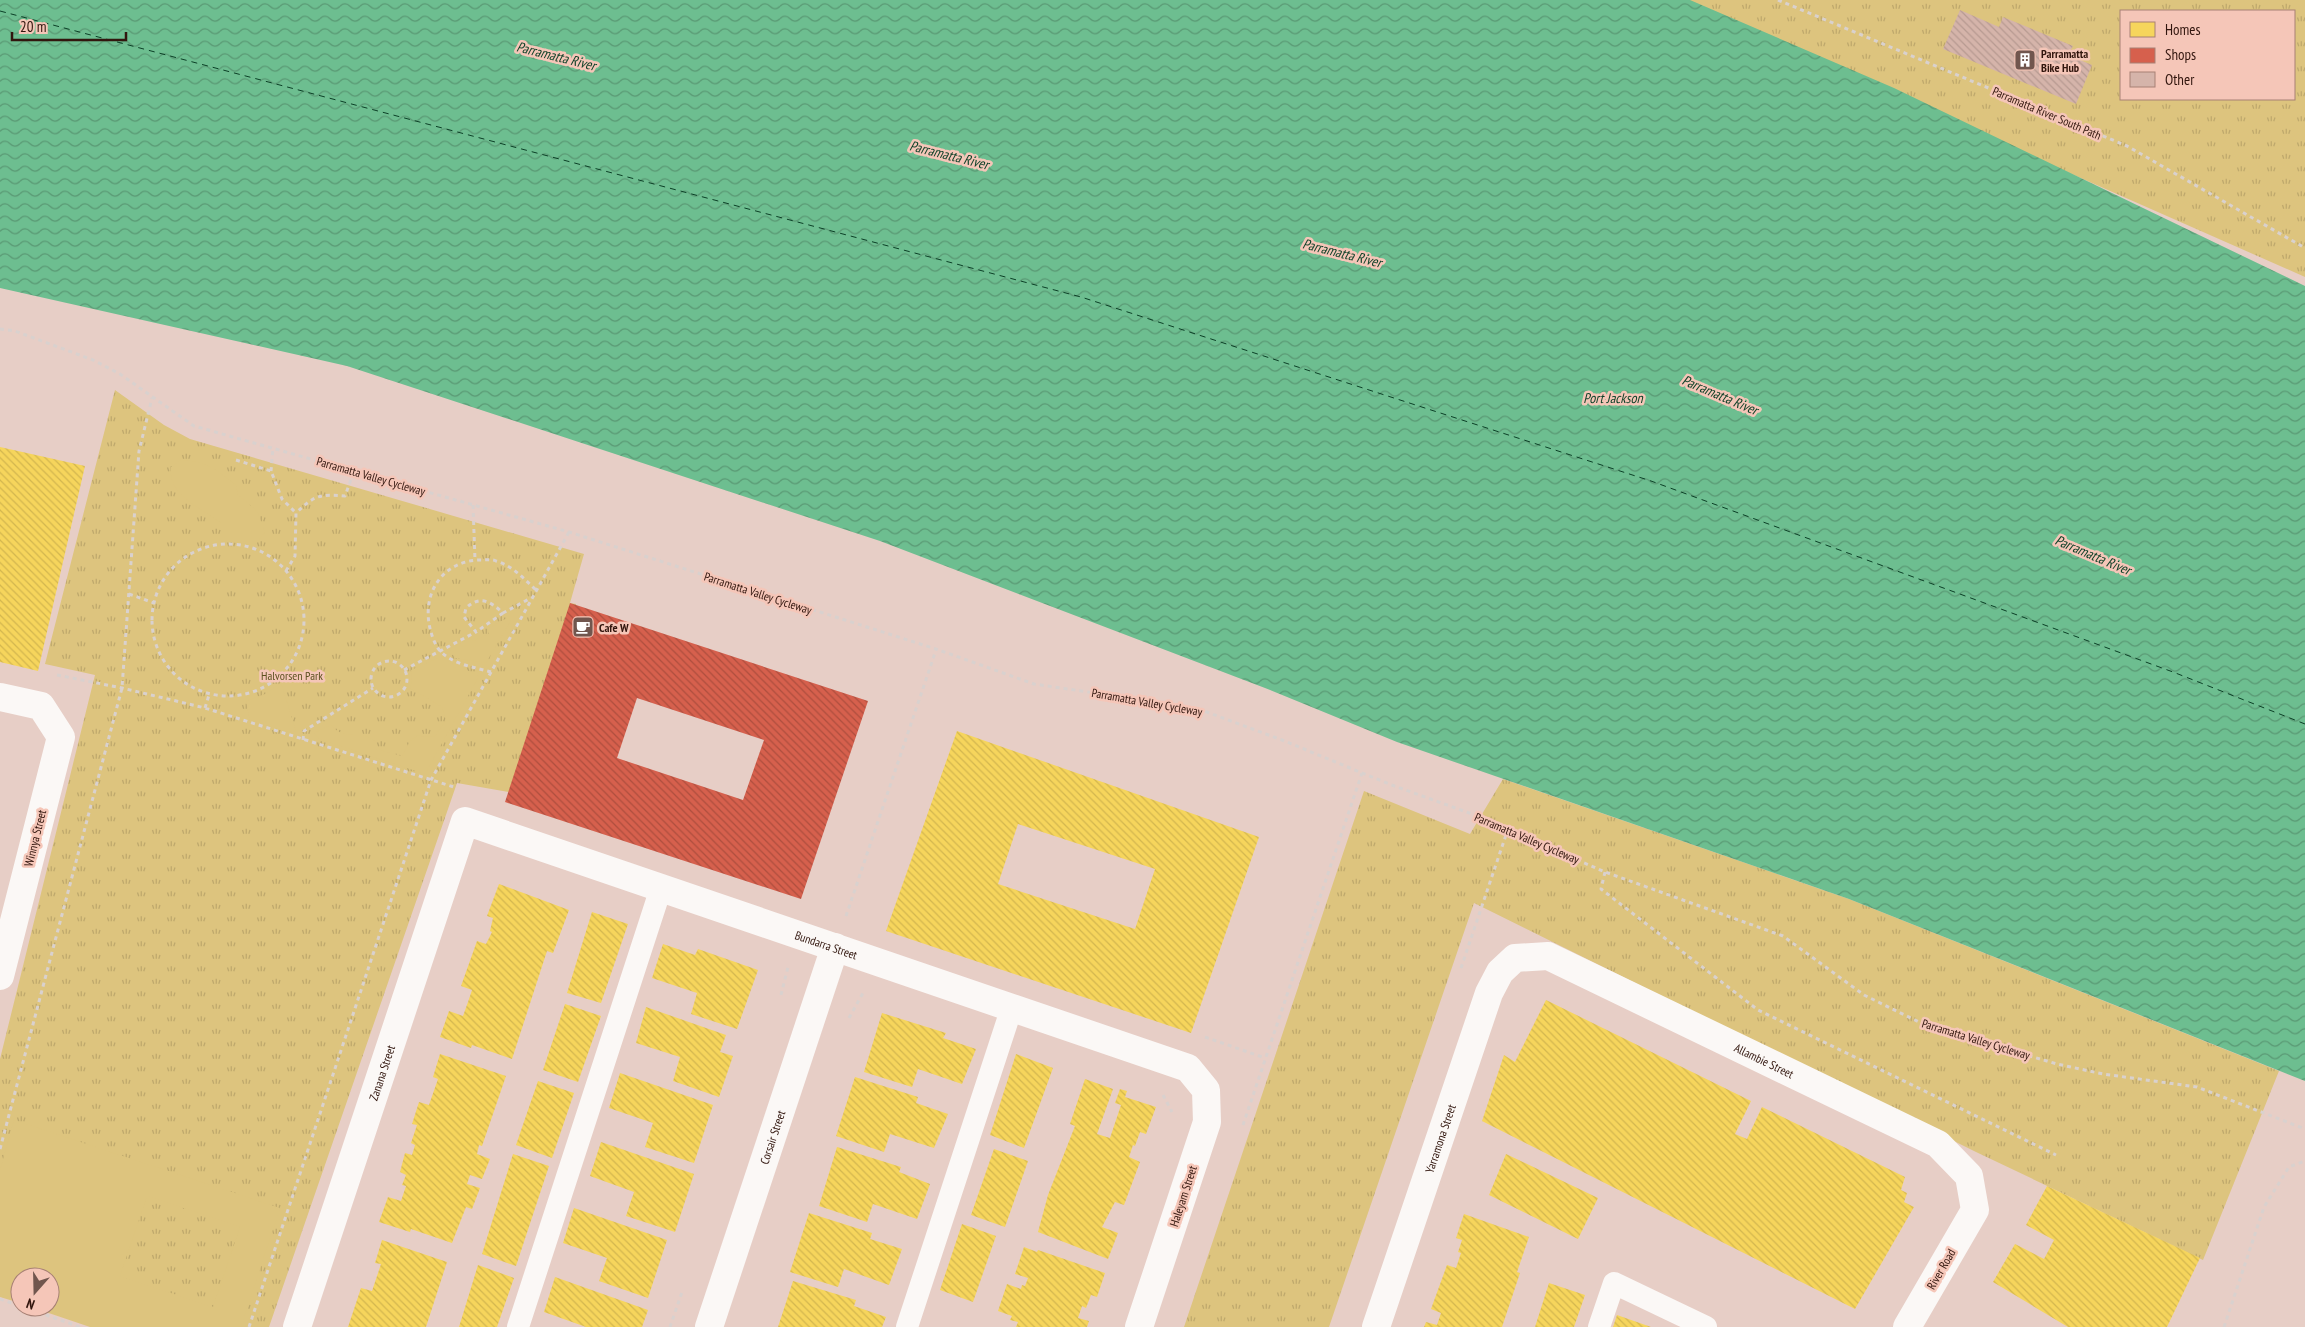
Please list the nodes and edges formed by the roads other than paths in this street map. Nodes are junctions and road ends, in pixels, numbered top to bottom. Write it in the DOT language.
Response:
graph roads {
  1 [pos="0,697"];
  2 [pos="465,821"];
  3 [pos="661,888"];
  4 [pos="835,947"];
  5 [pos="1515,958"];
  6 [pos="0,976"];
  7 [pos="1012,1007"];
  8 [pos="1188,1068"];
  9 [pos="1975,1210"];
  10 [pos="298,1327"];
  11 [pos="518,1327"];
  12 [pos="709,1327"];
  13 [pos="907,1327"];
  14 [pos="1139,1327"];
  15 [pos="1376,1327"];
  16 [pos="1599,1327"];
  17 [pos="1706,1327"];
  18 [pos="1907,1327"];
  1 -- 6 [label="street, Winnya Street"];
  2 -- 3 [label="street, Bundarra Street"];
  2 -- 10 [label="street, Zanana Street"];
  3 -- 4 [label="street, Bundarra Street"];
  3 -- 11 [label="lane"];
  4 -- 7 [label="street, Bundarra Street"];
  4 -- 12 [label="street, Corsair Street"];
  5 -- 9 [label="street, Allambie Street"];
  5 -- 15 [label="street, Yarramona Street"];
  7 -- 8 [label="street, Bundarra Street"];
  7 -- 13 [label="lane"];
  8 -- 14 [label="street, Haleyam Street"];
  9 -- 18 [label="street, River Road"];
  16 -- 17 [label="lane"];
}
